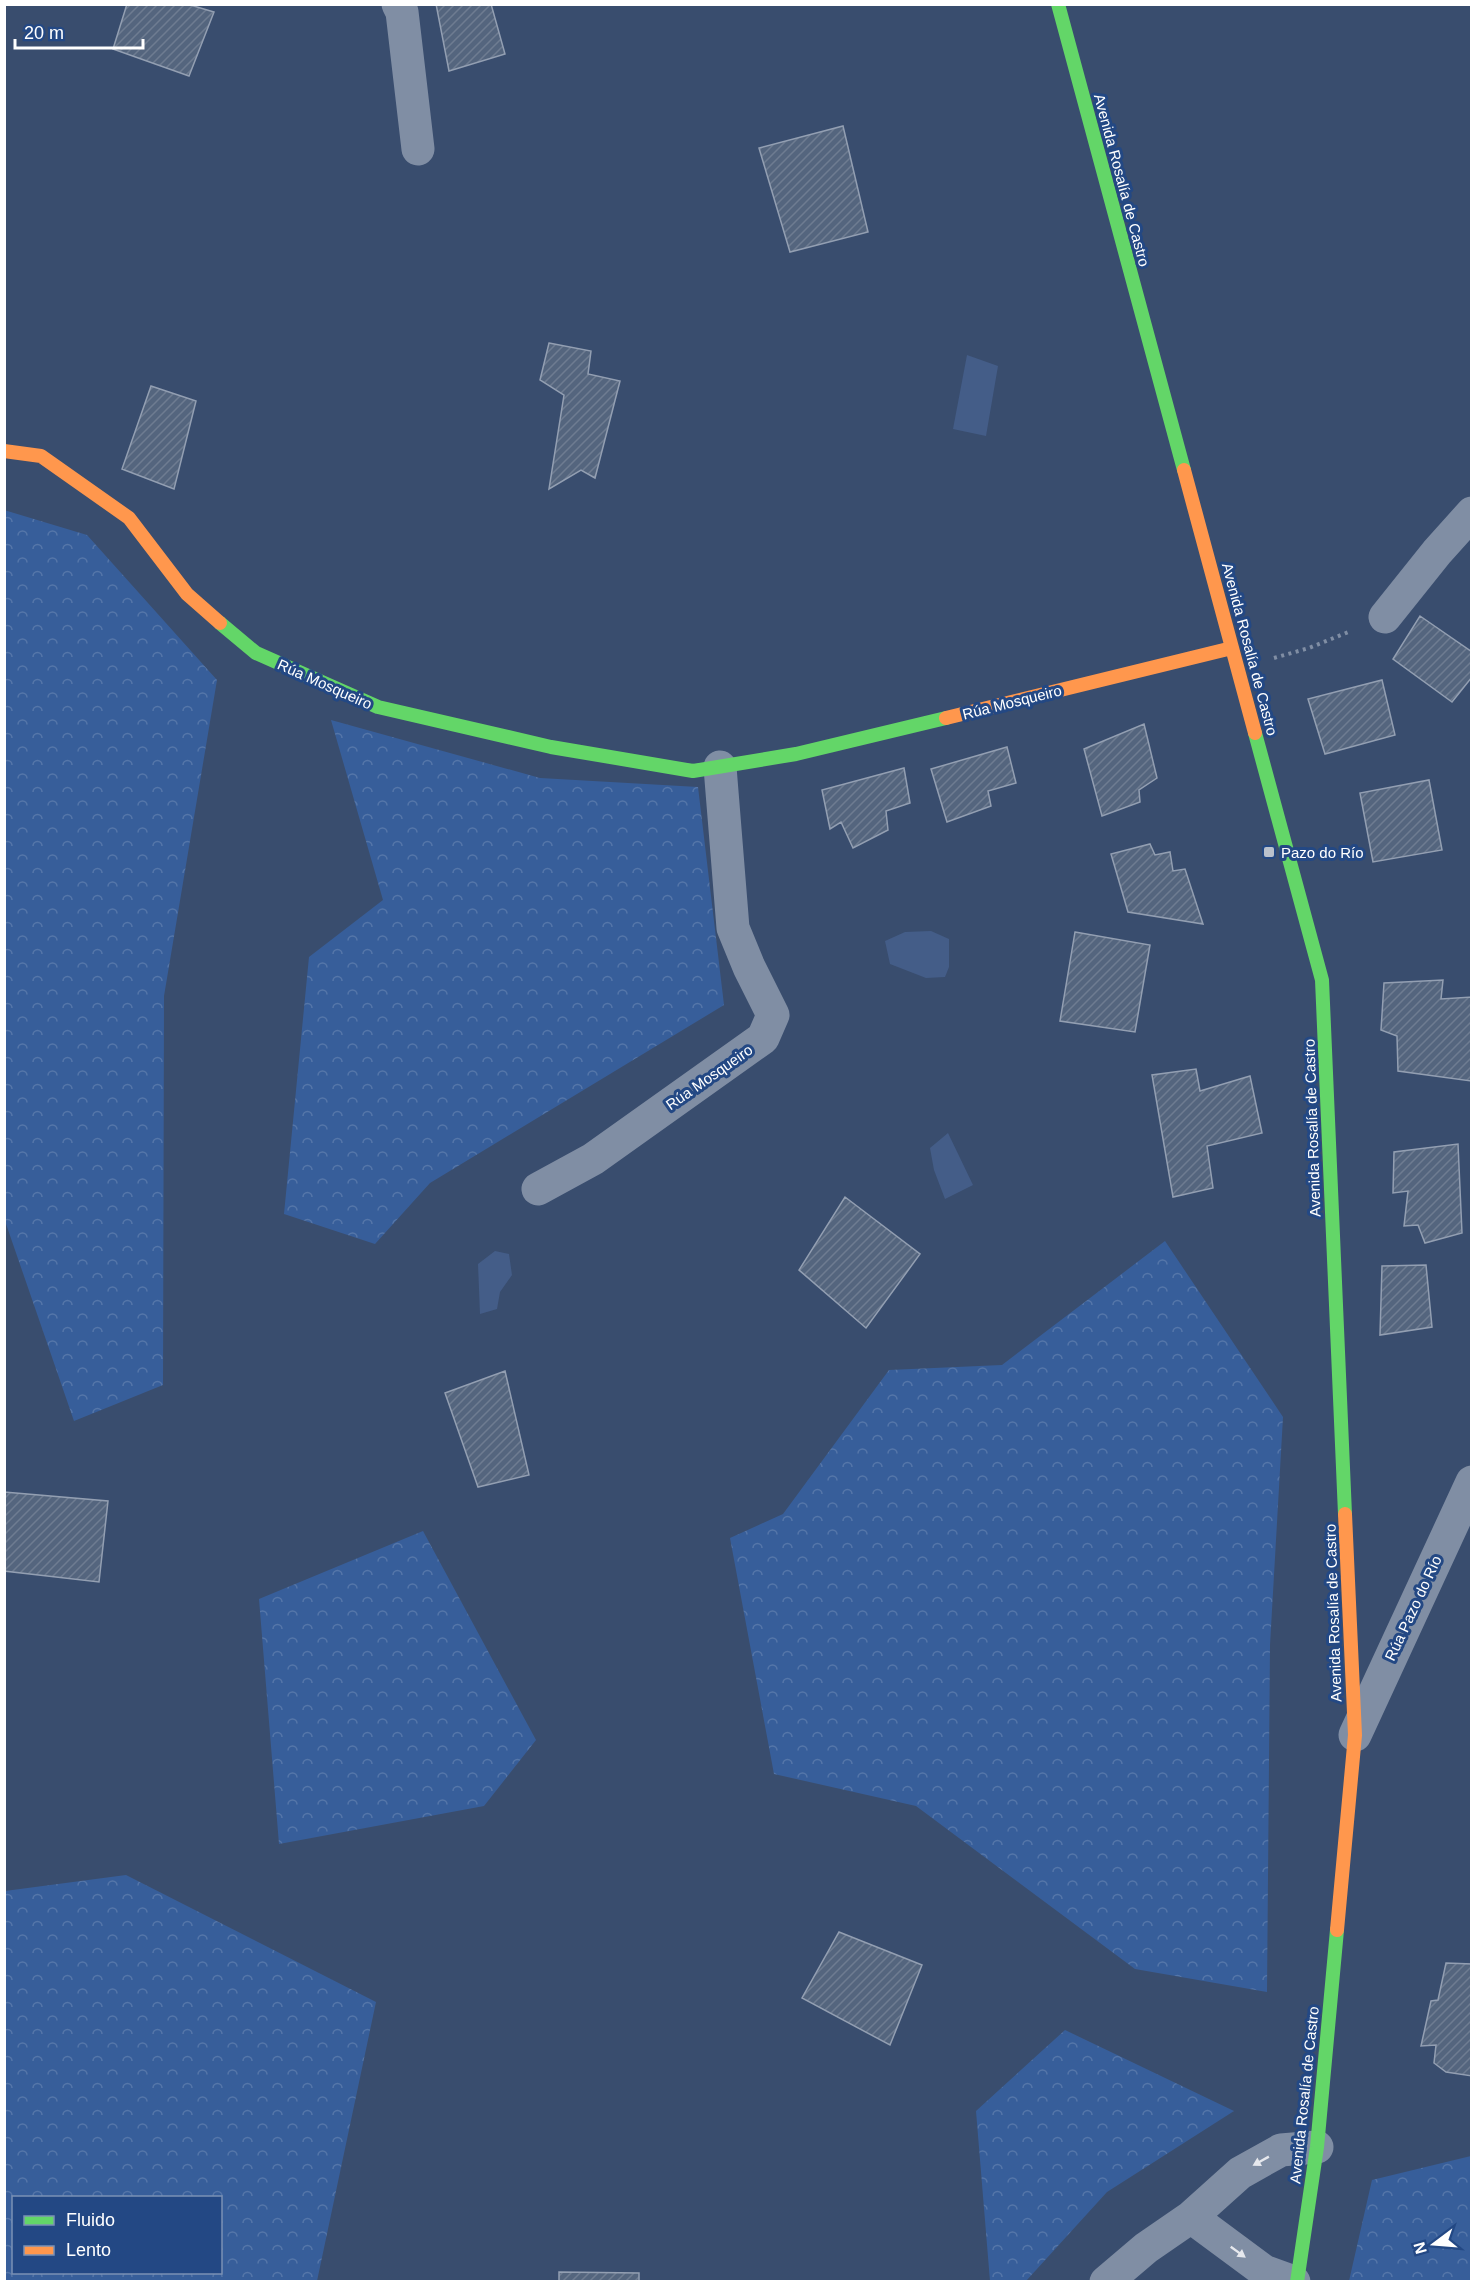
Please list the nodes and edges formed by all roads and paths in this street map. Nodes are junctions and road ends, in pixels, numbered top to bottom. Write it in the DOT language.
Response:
graph roads {
  1 [pos="398,4"];
  2 [pos="1058,4"];
  3 [pos="418,149"];
  4 [pos="4,451"];
  5 [pos="1472,513"];
  6 [pos="1385,617"];
  7 [pos="1232,648"];
  8 [pos="1239,669"];
  9 [pos="720,767"];
  10 [pos="538,1189"];
  11 [pos="1472,1482"];
  12 [pos="1355,1735"];
  13 [pos="1317,2147"];
  14 [pos="1191,2217"];
  15 [pos="1106,2282"];
  16 [pos="1295,2282"];
  1 -- 3 [label="street"];
  2 -- 7 [label="street, Avenida Rosalía de Castro"];
  4 -- 9 [label="street, Rúa Mosqueiro"];
  5 -- 6 [label="street"];
  6 -- 8 [label="path"];
  7 -- 8 [label="street, Avenida Rosalía de Castro"];
  7 -- 9 [label="street, Rúa Mosqueiro"];
  8 -- 12 [label="street, Avenida Rosalía de Castro"];
  9 -- 10 [label="street, Rúa Mosqueiro"];
  11 -- 12 [label="street, Rúa Pazo do Río"];
  12 -- 13 [label="street, Avenida Rosalía de Castro"];
  13 -- 14 [label="street, one-way"];
  13 -- 16 [label="street, Avenida Rosalía de Castro"];
  14 -- 15 [label="street"];
  14 -- 16 [label="street, one-way"];
}
